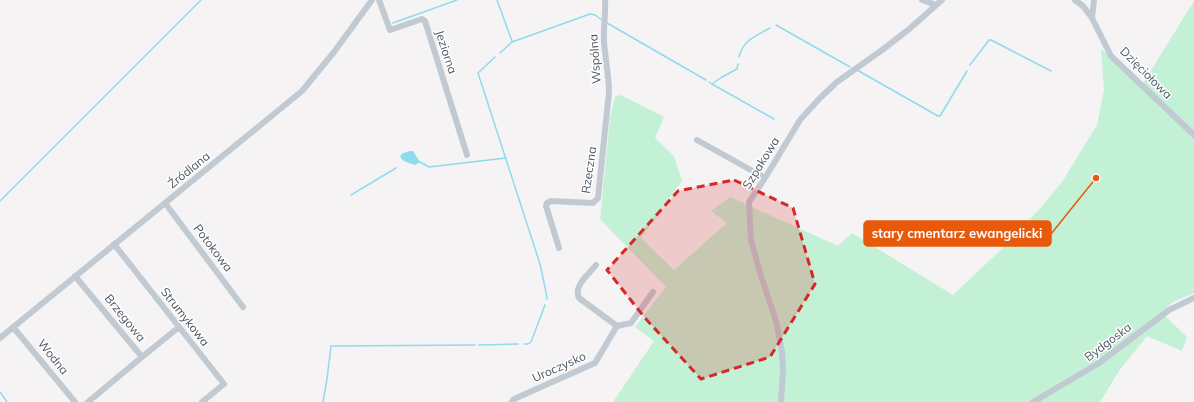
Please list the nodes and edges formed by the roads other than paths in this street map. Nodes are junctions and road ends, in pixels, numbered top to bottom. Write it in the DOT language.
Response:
graph roads {
  1 [pos="372,0"];
  2 [pos="380,0"];
  3 [pos="605,0"];
  4 [pos="922,0"];
  5 [pos="942,0"];
  6 [pos="1075,0"];
  7 [pos="1094,0"];
  8 [pos="936,5"];
  9 [pos="1092,18"];
  10 [pos="609,92"];
  11 [pos="1194,135"];
  12 [pos="697,140"];
  13 [pos="468,155"];
  14 [pos="765,178"];
  15 [pos="165,204"];
  16 [pos="114,244"];
  17 [pos="559,248"];
  18 [pos="596,265"];
  19 [pos="75,276"];
  20 [pos="653,292"];
  21 [pos="1194,298"];
  22 [pos="243,307"];
  23 [pos="617,326"];
  24 [pos="14,327"];
  25 [pos="179,327"];
  26 [pos="0,338"];
  27 [pos="142,357"];
  28 [pos="204,401"];
  29 [pos="75,402"];
  30 [pos="88,402"];
  31 [pos="512,402"];
  32 [pos="781,402"];
  33 [pos="1033,402"];
  1 -- 15 [label="street, Źródlana"];
  2 -- 13 [label="street, Jeziorna"];
  3 -- 10 [label="street, Wspólna"];
  4 -- 8 [label="street"];
  5 -- 8 [label="street, Szpakowa"];
  6 -- 9 [label="street, Dzięciołowa"];
  7 -- 9 [label="street"];
  8 -- 14 [label="street, Szpakowa"];
  9 -- 11 [label="street, Dzięciołowa"];
  10 -- 17 [label="street, Rzeczna"];
  12 -- 14 [label="street"];
  14 -- 32 [label="street, Szpakowa"];
  15 -- 16 [label="street, Źródlana"];
  15 -- 22 [label="street, Potokowa"];
  16 -- 19 [label="street, Źródlana"];
  16 -- 25 [label="street, Strumykowa"];
  18 -- 23 [label="street"];
  19 -- 24 [label="street, Źródlana"];
  19 -- 27 [label="street, Brzegowa"];
  20 -- 23 [label="street"];
  21 -- 33 [label="street, Bydgoska"];
  23 -- 31 [label="street, Uroczysko"];
  24 -- 26 [label="street, Źródlana"];
  24 -- 29 [label="street, Wodna"];
  25 -- 27 [label="street, Brzegowa"];
  25 -- 28 [label="street, Strumykowa"];
  27 -- 30 [label="street"];
}
